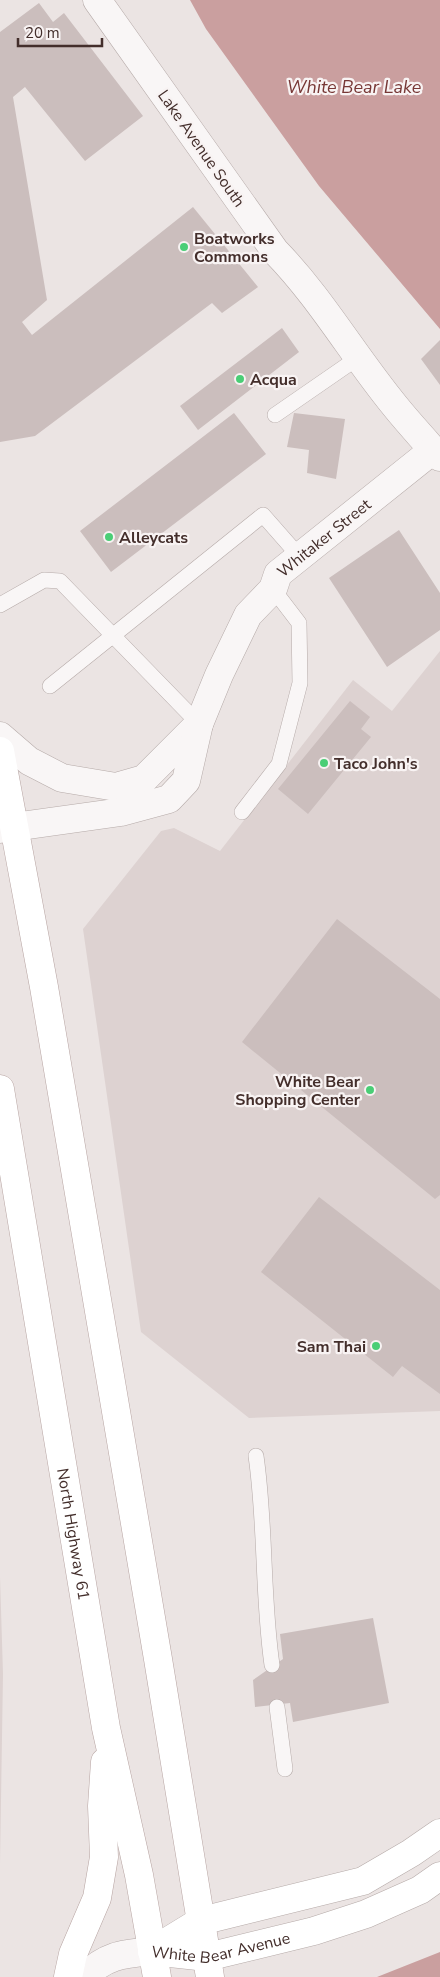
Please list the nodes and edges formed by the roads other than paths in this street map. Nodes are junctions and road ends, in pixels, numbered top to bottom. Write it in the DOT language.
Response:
graph roads {
  1 [pos="98,0"];
  2 [pos="359,357"];
  3 [pos="275,415"];
  4 [pos="436,453"];
  5 [pos="299,556"];
  6 [pos="273,590"];
  7 [pos="0,606"];
  8 [pos="113,637"];
  9 [pos="50,686"];
  10 [pos="199,724"];
  11 [pos="0,736"];
  12 [pos="0,751"];
  13 [pos="242,812"];
  14 [pos="7,828"];
  15 [pos="0,1089"];
  16 [pos="256,1456"];
  17 [pos="272,1665"];
  18 [pos="277,1707"];
  19 [pos="106,1728"];
  20 [pos="285,1769"];
  21 [pos="440,1834"];
  22 [pos="440,1876"];
  23 [pos="201,1921"];
  24 [pos="155,1964"];
  25 [pos="209,1967"];
  26 [pos="68,1977"];
  27 [pos="84,1977"];
  1 -- 2 [label="street, Lake Avenue South"];
  2 -- 3 [label="lane"];
  2 -- 4 [label="street, Lake Avenue South"];
  4 -- 5 [label="street, Whitaker Street"];
  5 -- 6 [label="street, Whitaker Street"];
  5 -- 8 [label="lane"];
  6 -- 10 [label="street, Whitaker Street"];
  6 -- 13 [label="lane"];
  7 -- 8 [label="lane"];
  8 -- 9 [label="lane"];
  8 -- 10 [label="lane"];
  10 -- 11 [label="street, Whitaker Street"];
  10 -- 14 [label="street, Whitaker Street"];
  12 -- 14 [label="main road"];
  14 -- 23 [label="main road"];
  15 -- 19 [label="main road, North Highway 61"];
  16 -- 17 [label="lane"];
  18 -- 20 [label="lane"];
  19 -- 24 [label="main road, North Highway 61"];
  19 -- 26 [label="main road"];
  21 -- 23 [label="main road, White Bear Avenue"];
  22 -- 25 [label="main road, White Bear Avenue"];
  23 -- 24 [label="main road, White Bear Avenue"];
  23 -- 25 [label="main road"];
  24 -- 25 [label="main road, White Bear Avenue"];
  24 -- 27 [label="street"];
}
